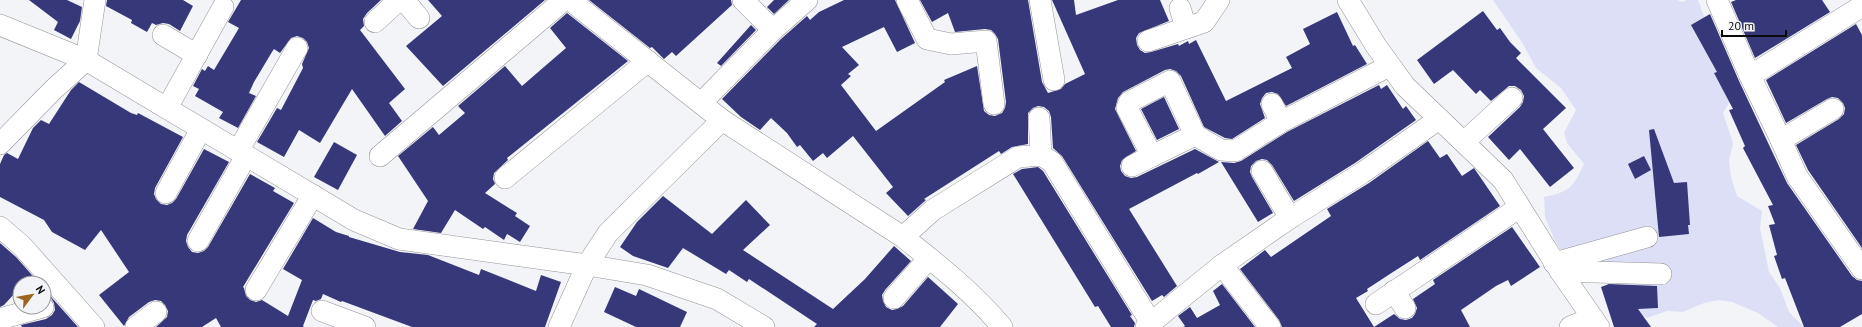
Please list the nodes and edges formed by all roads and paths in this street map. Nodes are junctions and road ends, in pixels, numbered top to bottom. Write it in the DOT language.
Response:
graph roads {
  1 [pos="95,0"];
  2 [pos="399,0"];
  3 [pos="404,0"];
  4 [pos="564,0"];
  5 [pos="570,0"];
  6 [pos="743,0"];
  7 [pos="807,0"];
  8 [pos="907,0"];
  9 [pos="1040,0"];
  10 [pos="1219,0"];
  11 [pos="1348,0"];
  12 [pos="1717,0"];
  13 [pos="223,7"];
  14 [pos="1861,8"];
  15 [pos="420,18"];
  16 [pos="375,22"];
  17 [pos="0,25"];
  18 [pos="773,30"];
  19 [pos="163,35"];
  20 [pos="1148,41"];
  21 [pos="298,48"];
  22 [pos="197,55"];
  23 [pos="86,60"];
  24 [pos="648,62"];
  25 [pos="1389,66"];
  26 [pos="1750,76"];
  27 [pos="1054,80"];
  28 [pos="1512,98"];
  29 [pos="701,103"];
  30 [pos="994,104"];
  31 [pos="167,108"];
  32 [pos="1833,109"];
  33 [pos="1039,118"];
  34 [pos="1439,119"];
  35 [pos="722,120"];
  36 [pos="202,129"];
  37 [pos="1195,135"];
  38 [pos="1782,140"];
  39 [pos="1464,142"];
  40 [pos="0,144"];
  41 [pos="242,153"];
  42 [pos="1041,155"];
  43 [pos="380,156"];
  44 [pos="1152,156"];
  45 [pos="1132,166"];
  46 [pos="1262,171"];
  47 [pos="505,178"];
  48 [pos="166,192"];
  49 [pos="312,195"];
  50 [pos="1520,207"];
  51 [pos="1290,218"];
  52 [pos="0,228"];
  53 [pos="902,237"];
  54 [pos="1647,237"];
  55 [pos="198,241"];
  56 [pos="929,258"];
  57 [pos="588,264"];
  58 [pos="1222,265"];
  59 [pos="1557,267"];
  60 [pos="1862,269"];
  61 [pos="1661,274"];
  62 [pos="256,290"];
  63 [pos="894,298"];
  64 [pos="70,299"];
  65 [pos="52,304"];
  66 [pos="1376,304"];
  67 [pos="322,311"];
  68 [pos="156,312"];
  69 [pos="14,315"];
  70 [pos="0,319"];
  71 [pos="1595,322"];
  72 [pos="341,323"];
  73 [pos="759,325"];
  74 [pos="1149,325"];
  75 [pos="94,327"];
  76 [pos="136,327"];
  77 [pos="365,327"];
  78 [pos="559,327"];
  79 [pos="1002,327"];
  80 [pos="1270,327"];
  81 [pos="1570,327"];
  1 -- 23 [label="street"];
  2 -- 16 [label="street"];
  3 -- 15 [label="street"];
  4 -- 43 [label="street"];
  5 -- 24 [label="street"];
  6 -- 18 [label="street"];
  7 -- 18 [label="street"];
  8 -- 30 [label="street"];
  9 -- 27 [label="street"];
  10 -- 20 [label="street"];
  11 -- 25 [label="street"];
  12 -- 26 [label="street"];
  13 -- 22 [label="street"];
  14 -- 26 [label="street"];
  17 -- 23 [label="street"];
  18 -- 29 [label="street"];
  19 -- 22 [label="street"];
  21 -- 41 [label="street"];
  22 -- 31 [label="street"];
  23 -- 31 [label="street"];
  23 -- 40 [label="street"];
  24 -- 29 [label="street"];
  24 -- 47 [label="street"];
  25 -- 34 [label="street"];
  25 -- 37 [label="street"];
  26 -- 38 [label="street"];
  28 -- 39 [label="street"];
  29 -- 35 [label="street"];
  31 -- 36 [label="street"];
  32 -- 38 [label="street"];
  33 -- 42 [label="street"];
  34 -- 39 [label="street"];
  34 -- 51 [label="street"];
  35 -- 53 [label="street"];
  35 -- 57 [label="street"];
  36 -- 41 [label="street"];
  36 -- 48 [label="street"];
  37 -- 44 [label="street"];
  37 -- 44 [label="street"];
  38 -- 60 [label="street"];
  39 -- 50 [label="street"];
  41 -- 49 [label="street"];
  41 -- 55 [label="street"];
  42 -- 53 [label="street"];
  42 -- 74 [label="street"];
  44 -- 45 [label="street"];
  46 -- 51 [label="street"];
  49 -- 57 [label="street"];
  49 -- 62 [label="street"];
  50 -- 59 [label="street"];
  50 -- 66 [label="street"];
  51 -- 58 [label="street"];
  52 -- 64 [label="street"];
  53 -- 56 [label="street"];
  54 -- 59 [label="street"];
  56 -- 63 [label="street"];
  56 -- 79 [label="street"];
  57 -- 73 [label="street"];
  57 -- 78 [label="street"];
  58 -- 74 [label="street"];
  58 -- 80 [label="street"];
  59 -- 61 [label="street"];
  59 -- 71 [label="street"];
  64 -- 65 [label="street"];
  64 -- 75 [label="street"];
  67 -- 72 [label="street"];
  68 -- 76 [label="street"];
  69 -- 70 [label="street"];
  71 -- 81 [label="street"];
  72 -- 77 [label="street"];
}
